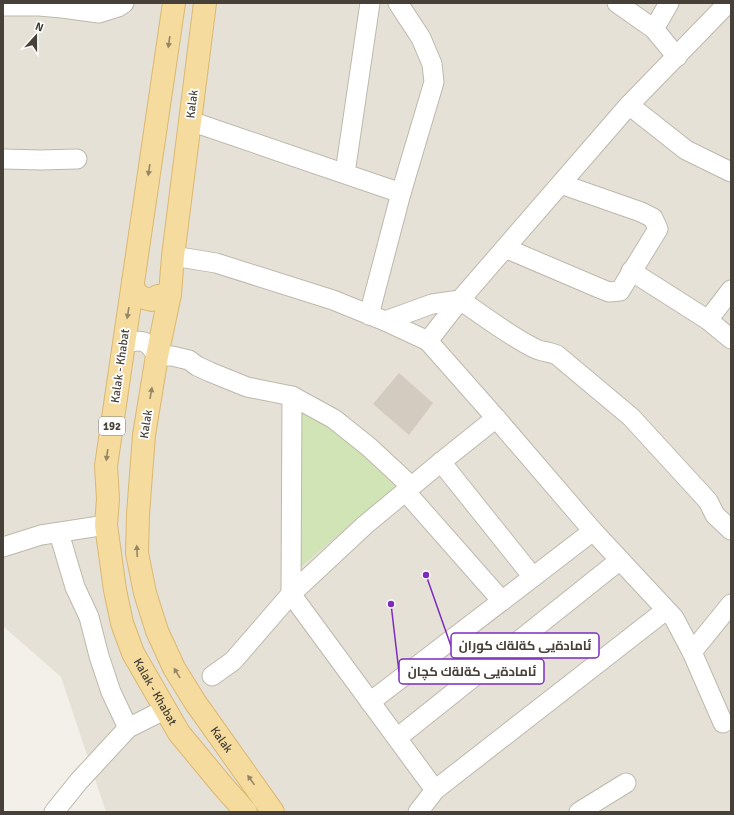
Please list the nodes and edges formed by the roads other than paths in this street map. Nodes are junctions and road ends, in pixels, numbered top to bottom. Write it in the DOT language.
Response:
graph roads {
  1 [pos="124,3"];
  2 [pos="174,3"];
  3 [pos="205,3"];
  4 [pos="370,3"];
  5 [pos="398,3"];
  6 [pos="617,3"];
  7 [pos="669,3"];
  8 [pos="3,6"];
  9 [pos="728,8"];
  10 [pos="654,29"];
  11 [pos="677,57"];
  12 [pos="629,105"];
  13 [pos="190,121"];
  14 [pos="3,159"];
  15 [pos="77,159"];
  16 [pos="731,172"];
  17 [pos="345,173"];
  18 [pos="562,184"];
  19 [pos="401,193"];
  20 [pos="505,248"];
  21 [pos="173,256"];
  22 [pos="631,271"];
  23 [pos="133,282"];
  24 [pos="731,290"];
  25 [pos="170,294"];
  26 [pos="460,300"];
  27 [pos="377,318"];
  28 [pos="708,320"];
  29 [pos="731,339"];
  30 [pos="428,342"];
  31 [pos="123,350"];
  32 [pos="157,356"];
  33 [pos="292,396"];
  34 [pos="496,418"];
  35 [pos="440,462"];
  36 [pos="408,489"];
  37 [pos="106,525"];
  38 [pos="731,530"];
  39 [pos="593,531"];
  40 [pos="59,533"];
  41 [pos="3,547"];
  42 [pos="620,560"];
  43 [pos="533,577"];
  44 [pos="291,594"];
  45 [pos="502,601"];
  46 [pos="731,604"];
  47 [pos="666,610"];
  48 [pos="692,652"];
  49 [pos="212,676"];
  50 [pos="370,702"];
  51 [pos="166,709"];
  52 [pos="723,723"];
  53 [pos="128,728"];
  54 [pos="397,738"];
  55 [pos="626,784"];
  56 [pos="435,790"];
  57 [pos="54,812"];
  58 [pos="246,812"];
  59 [pos="274,812"];
  60 [pos="418,812"];
  61 [pos="579,812"];
  1 -- 8 [label="street"];
  2 -- 23 [label="main road, Kalak - Khabat / 192, one-way"];
  3 -- 13 [label="main road, Kalak"];
  4 -- 17 [label="street"];
  5 -- 19 [label="street"];
  6 -- 10 [label="street"];
  7 -- 10 [label="street"];
  9 -- 11 [label="street"];
  10 -- 11 [label="street"];
  11 -- 12 [label="street"];
  12 -- 16 [label="street"];
  12 -- 18 [label="street"];
  13 -- 17 [label="street"];
  13 -- 21 [label="main road, Kalak"];
  14 -- 15 [label="street"];
  17 -- 19 [label="street"];
  18 -- 20 [label="street"];
  18 -- 22 [label="street"];
  19 -- 27 [label="street"];
  20 -- 22 [label="street"];
  20 -- 26 [label="street"];
  21 -- 25 [label="main road, Kalak"];
  21 -- 27 [label="street"];
  22 -- 28 [label="street"];
  23 -- 25 [label="main road"];
  23 -- 31 [label="main road, Kalak - Khabat / 192, one-way"];
  24 -- 28 [label="street"];
  25 -- 32 [label="main road, Kalak"];
  26 -- 27 [label="street"];
  26 -- 30 [label="street"];
  26 -- 38 [label="street"];
  27 -- 30 [label="street"];
  28 -- 29 [label="street"];
  30 -- 34 [label="street"];
  31 -- 32 [label="street"];
  31 -- 37 [label="main road, Kalak - Khabat / 192, one-way"];
  32 -- 33 [label="street"];
  59 -- 32 [label="main road, Kalak, one-way"];
  33 -- 36 [label="street"];
  33 -- 44 [label="street"];
  34 -- 35 [label="street"];
  34 -- 39 [label="street"];
  35 -- 36 [label="street"];
  35 -- 43 [label="street"];
  36 -- 44 [label="street"];
  36 -- 45 [label="street"];
  37 -- 40 [label="street"];
  37 -- 51 [label="main road, Kalak - Khabat / 192"];
  39 -- 42 [label="street"];
  39 -- 43 [label="street"];
  40 -- 41 [label="street"];
  40 -- 53 [label="street"];
  42 -- 47 [label="street"];
  42 -- 54 [label="street"];
  43 -- 45 [label="street"];
  44 -- 49 [label="street"];
  44 -- 50 [label="street"];
  45 -- 50 [label="street"];
  46 -- 48 [label="street"];
  47 -- 48 [label="street"];
  47 -- 56 [label="street"];
  48 -- 52 [label="street"];
  50 -- 54 [label="street"];
  51 -- 53 [label="street"];
  51 -- 58 [label="main road, Kalak - Khabat / 192"];
  53 -- 57 [label="street"];
  54 -- 56 [label="street"];
  55 -- 61 [label="street"];
  56 -- 60 [label="street"];
}
